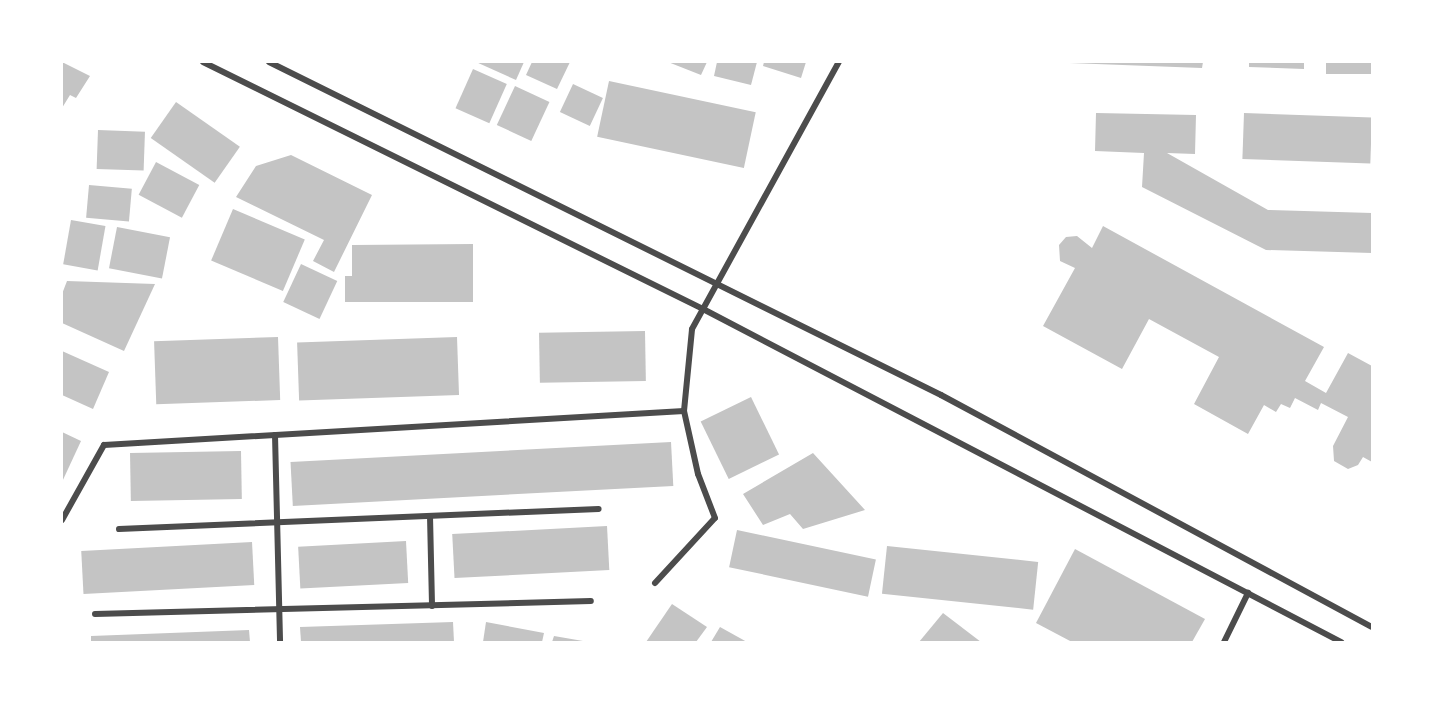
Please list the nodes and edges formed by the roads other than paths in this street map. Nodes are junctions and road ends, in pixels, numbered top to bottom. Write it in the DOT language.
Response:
graph roads {
  1 [pos="203,62"];
  2 [pos="269,62"];
  3 [pos="839,62"];
  4 [pos="718,282"];
  5 [pos="703,309"];
  6 [pos="684,411"];
  7 [pos="275,435"];
  8 [pos="599,508"];
  9 [pos="430,516"];
  10 [pos="62,520"];
  11 [pos="277,522"];
  12 [pos="119,529"];
  13 [pos="656,583"];
  14 [pos="1248,593"];
  15 [pos="591,601"];
  16 [pos="432,606"];
  17 [pos="279,609"];
  18 [pos="95,614"];
  19 [pos="1372,627"];
  20 [pos="280,642"];
  21 [pos="1224,642"];
  22 [pos="1341,642"];
  1 -- 5 [label="street"];
  2 -- 4 [label="street"];
  3 -- 4 [label="street"];
  4 -- 5 [label="street"];
  4 -- 19 [label="street"];
  5 -- 6 [label="street"];
  5 -- 14 [label="street"];
  6 -- 7 [label="street"];
  6 -- 13 [label="street"];
  7 -- 10 [label="street"];
  7 -- 11 [label="street"];
  8 -- 9 [label="street"];
  9 -- 11 [label="street"];
  9 -- 16 [label="street"];
  11 -- 12 [label="street"];
  11 -- 17 [label="street"];
  14 -- 21 [label="street"];
  14 -- 22 [label="street"];
  15 -- 16 [label="street"];
  16 -- 17 [label="street"];
  17 -- 18 [label="street"];
  17 -- 20 [label="street"];
}
